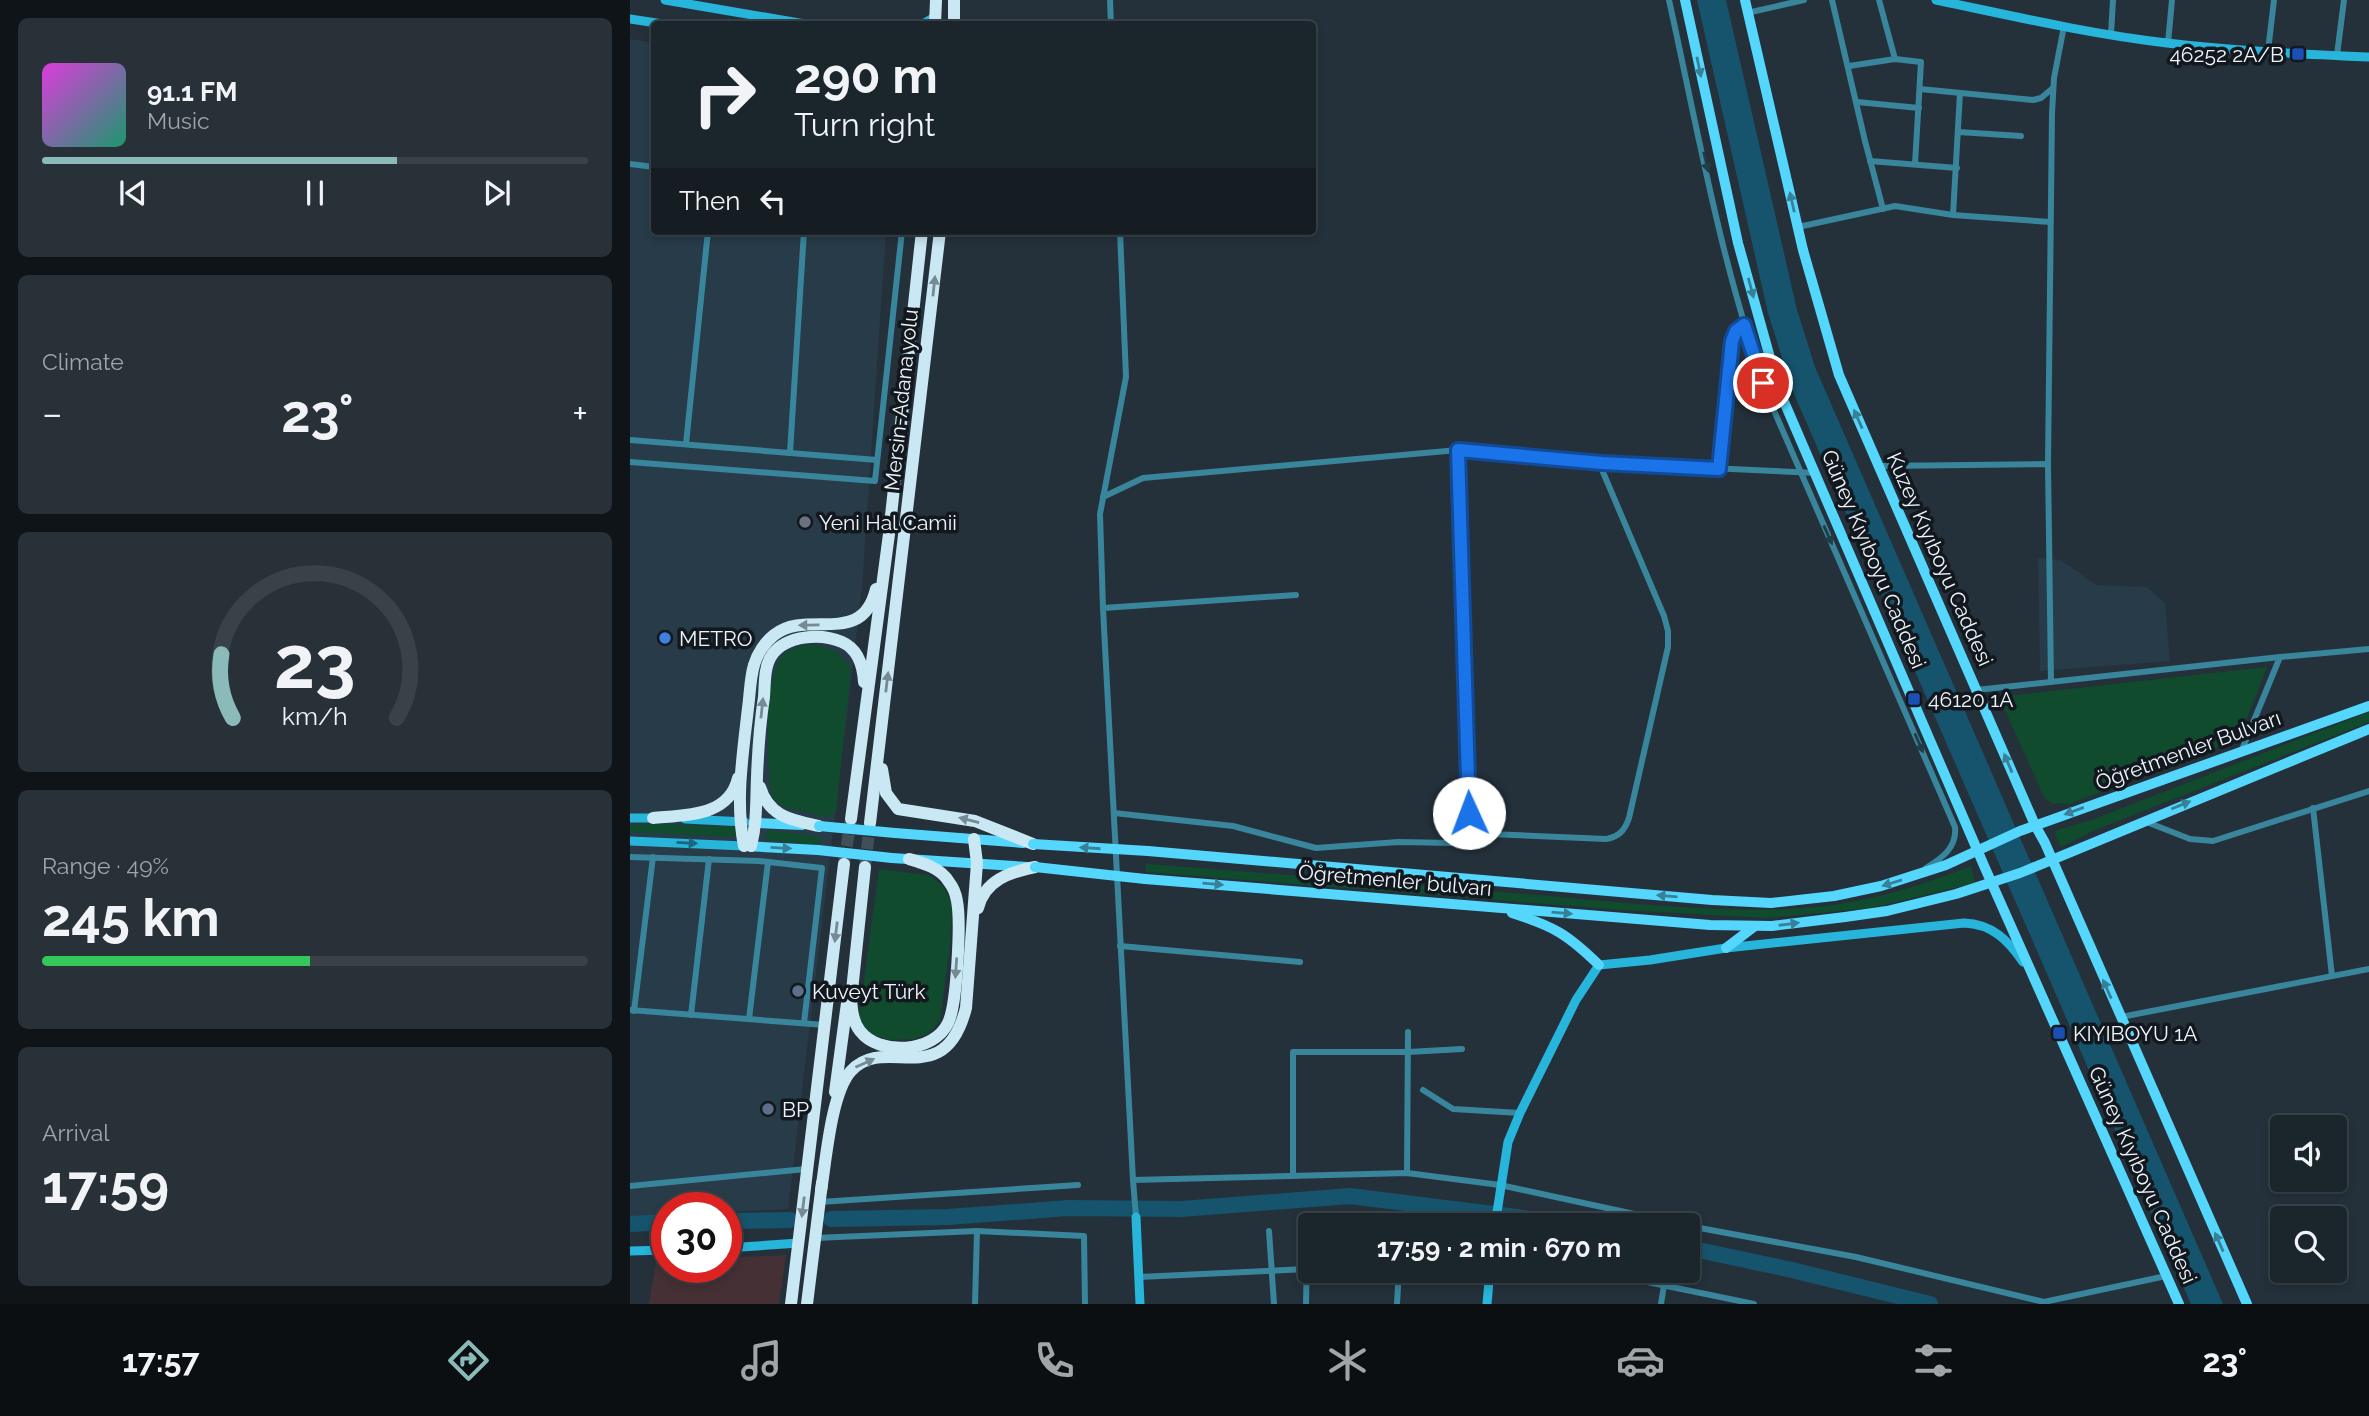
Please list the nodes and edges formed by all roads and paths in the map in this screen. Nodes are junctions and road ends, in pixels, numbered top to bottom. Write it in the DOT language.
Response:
graph roads {
  1 [pos="665,0"];
  2 [pos="936,0"];
  3 [pos="954,0"];
  4 [pos="1110,0"];
  5 [pos="1669,0"];
  6 [pos="1685,0"];
  7 [pos="1745,0"];
  8 [pos="1804,0"];
  9 [pos="1832,0"];
  10 [pos="1879,0"];
  11 [pos="1936,0"];
  12 [pos="2113,0"];
  13 [pos="2172,0"];
  14 [pos="2274,0"];
  15 [pos="2344,0"];
  16 [pos="707,4"];
  17 [pos="1747,13"];
  18 [pos="630,19"];
  19 [pos="790,21"];
  20 [pos="935,21"];
  21 [pos="954,21"];
  22 [pos="1111,21"];
  23 [pos="651,22"];
  24 [pos="2064,26"];
  25 [pos="2111,34"];
  26 [pos="2168,43"];
  27 [pos="2268,51"];
  28 [pos="2337,55"];
  29 [pos="2369,57"];
  30 [pos="1895,59"];
  31 [pos="1849,66"];
  32 [pos="2053,88"];
  33 [pos="1920,89"];
  34 [pos="1960,93"];
  35 [pos="1857,102"];
  36 [pos="1920,108"];
  37 [pos="1958,132"];
  38 [pos="2021,136"];
  39 [pos="1870,161"];
  40 [pos="630,164"];
  41 [pos="1915,164"];
  42 [pos="651,167"];
  43 [pos="1956,168"];
  44 [pos="1883,209"];
  45 [pos="1953,215"];
  46 [pos="2050,222"];
  47 [pos="1798,227"];
  48 [pos="708,235"];
  49 [pos="804,235"];
  50 [pos="902,235"];
  51 [pos="922,235"];
  52 [pos="940,235"];
  53 [pos="1120,235"];
  54 [pos="1744,325"];
  55 [pos="630,440"];
  56 [pos="686,444"];
  57 [pos="1458,450"];
  58 [pos="790,453"];
  59 [pos="877,460"];
  60 [pos="630,462"];
  61 [pos="1602,463"];
  62 [pos="2048,464"];
  63 [pos="1879,467"];
  64 [pos="1719,469"];
  65 [pos="1801,472"];
  66 [pos="1816,473"];
  67 [pos="1103,497"];
  68 [pos="889,534"];
  69 [pos="1296,595"];
  70 [pos="1103,608"];
  71 [pos="2369,649"];
  72 [pos="2280,657"];
  73 [pos="2051,682"];
  74 [pos="1976,690"];
  75 [pos="2369,706"];
  76 [pos="882,720"];
  77 [pos="2369,729"];
  78 [pos="2241,752"];
  79 [pos="743,754"];
  80 [pos="858,766"];
  81 [pos="757,776"];
  82 [pos="2369,791"];
  83 [pos="2313,808"];
  84 [pos="1114,813"];
  85 [pos="630,818"];
  86 [pos="653,818"];
  87 [pos="850,819"];
  88 [pos="739,821"];
  89 [pos="2144,821"];
  90 [pos="757,823"];
  91 [pos="870,823"];
  92 [pos="2035,825"];
  93 [pos="819,826"];
  94 [pos="2020,831"];
  95 [pos="974,839"];
  96 [pos="630,841"];
  97 [pos="1469,841"];
  98 [pos="1033,844"];
  99 [pos="747,846"];
  100 [pos="1316,848"];
  101 [pos="1982,848"];
  102 [pos="630,857"];
  103 [pos="653,857"];
  104 [pos="709,859"];
  105 [pos="909,859"];
  106 [pos="2050,859"];
  107 [pos="768,862"];
  108 [pos="977,863"];
  109 [pos="844,864"];
  110 [pos="1315,866"];
  111 [pos="1035,867"];
  112 [pos="1914,875"];
  113 [pos="1996,881"];
  114 [pos="1496,908"];
  115 [pos="1755,926"];
  116 [pos="972,932"];
  117 [pos="1121,946"];
  118 [pos="1726,948"];
  119 [pos="1300,962"];
  120 [pos="1599,965"];
  121 [pos="2369,969"];
  122 [pos="2332,976"];
  123 [pos="2037,983"];
  124 [pos="632,1011"];
  125 [pos="691,1015"];
  126 [pos="2120,1017"];
  127 [pos="749,1019"];
  128 [pos="804,1023"];
  129 [pos="825,1024"];
  130 [pos="1408,1032"];
  131 [pos="1462,1049"];
  132 [pos="1408,1052"];
  133 [pos="1423,1090"];
  134 [pos="1520,1112"];
  135 [pos="808,1168"];
  136 [pos="1407,1173"];
  137 [pos="1293,1175"];
  138 [pos="1133,1180"];
  139 [pos="1078,1185"];
  140 [pos="1500,1185"];
  141 [pos="630,1186"];
  142 [pos="821,1197"];
  143 [pos="1496,1213"];
  144 [pos="1621,1213"];
  145 [pos="1136,1217"];
  146 [pos="1700,1227"];
  147 [pos="977,1231"];
  148 [pos="1269,1231"];
  149 [pos="815,1238"];
  150 [pos="799,1242"];
  151 [pos="742,1247"];
  152 [pos="651,1250"];
  153 [pos="630,1251"];
  154 [pos="1298,1269"];
  155 [pos="1272,1270"];
  156 [pos="2166,1276"];
  157 [pos="1139,1277"];
  158 [pos="1307,1283"];
  159 [pos="1398,1283"];
  160 [pos="1489,1283"];
  161 [pos="1654,1283"];
  162 [pos="1664,1285"];
  163 [pos="791,1304"];
  164 [pos="807,1304"];
  165 [pos="975,1304"];
  166 [pos="1085,1304"];
  167 [pos="1140,1304"];
  168 [pos="1274,1304"];
  169 [pos="1306,1304"];
  170 [pos="1397,1304"];
  171 [pos="1487,1304"];
  172 [pos="1661,1304"];
  173 [pos="1754,1304"];
  174 [pos="2179,1304"];
  175 [pos="2247,1304"];
  1 -- 16 [label="main road"];
  2 -- 20 [label="highway"];
  3 -- 21 [label="highway"];
  4 -- 22 [label="street"];
  5 -- 54 [label="street, one-way"];
  6 -- 66 [label="main road, Güney Kıyıboyu Caddesi, one-way"];
  7 -- 17 [label="main road, Kuzey Kıyıboyu Caddesi"];
  8 -- 17 [label="street"];
  9 -- 31 [label="street"];
  10 -- 30 [label="street"];
  11 -- 24 [label="main road"];
  12 -- 25 [label="street"];
  13 -- 26 [label="street"];
  14 -- 27 [label="street"];
  15 -- 28 [label="street"];
  16 -- 19 [label="main road"];
  47 -- 17 [label="main road, Kuzey Kıyıboyu Caddesi, one-way"];
  18 -- 23 [label="main road"];
  24 -- 25 [label="main road"];
  24 -- 32 [label="street"];
  25 -- 26 [label="main road"];
  26 -- 27 [label="main road"];
  27 -- 28 [label="main road"];
  28 -- 29 [label="main road"];
  30 -- 31 [label="street"];
  30 -- 33 [label="street"];
  31 -- 35 [label="street"];
  32 -- 34 [label="street"];
  32 -- 46 [label="street"];
  33 -- 34 [label="street"];
  33 -- 36 [label="street"];
  34 -- 37 [label="street"];
  35 -- 36 [label="street"];
  35 -- 39 [label="street"];
  36 -- 41 [label="street"];
  37 -- 38 [label="street"];
  37 -- 43 [label="street"];
  39 -- 41 [label="street"];
  39 -- 44 [label="street"];
  40 -- 42 [label="street"];
  41 -- 43 [label="street"];
  43 -- 45 [label="street"];
  44 -- 45 [label="street"];
  44 -- 47 [label="street"];
  45 -- 46 [label="street"];
  46 -- 62 [label="street"];
  63 -- 47 [label="main road, Kuzey Kıyıboyu Caddesi, one-way"];
  48 -- 56 [label="street"];
  49 -- 58 [label="street"];
  50 -- 59 [label="street"];
  51 -- 68 [label="highway, Mersin-Adana yolu"];
  76 -- 52 [label="highway, Mersin-Adana yolu, one-way"];
  53 -- 67 [label="street"];
  54 -- 64 [label="street"];
  54 -- 65 [label="street"];
  55 -- 56 [label="street"];
  56 -- 58 [label="street"];
  57 -- 61 [label="street"];
  57 -- 67 [label="street"];
  57 -- 97 [label="street"];
  58 -- 59 [label="street"];
  59 -- 60 [label="street"];
  61 -- 64 [label="street"];
  61 -- 97 [label="street"];
  62 -- 63 [label="street"];
  62 -- 73 [label="street"];
  63 -- 74 [label="main road, Kuzey Kıyıboyu Caddesi"];
  64 -- 65 [label="street"];
  65 -- 66 [label="street"];
  65 -- 112 [label="street, one-way"];
  66 -- 101 [label="main road, Güney Kıyıboyu Caddesi"];
  67 -- 70 [label="street"];
  68 -- 79 [label="highway, one-way"];
  68 -- 80 [label="highway, Mersin-Adana yolu"];
  69 -- 70 [label="street"];
  70 -- 84 [label="street"];
  71 -- 72 [label="street"];
  72 -- 73 [label="street"];
  72 -- 78 [label="street"];
  73 -- 74 [label="street"];
  92 -- 74 [label="main road, Kuzey Kıyıboyu Caddesi, one-way"];
  75 -- 78 [label="main road, Öğretmenler Bulvarı"];
  76 -- 91 [label="highway, Mersin-Adana yolu"];
  98 -- 76 [label="highway, one-way"];
  89 -- 77 [label="main road, one-way"];
  78 -- 92 [label="main road, Öğretmenler Bulvarı, one-way"];
  79 -- 86 [label="highway"];
  79 -- 88 [label="highway"];
  81 -- 80 [label="highway, one-way"];
  80 -- 87 [label="highway, Mersin-Adana yolu"];
  81 -- 90 [label="highway"];
  81 -- 93 [label="highway"];
  82 -- 83 [label="street"];
  83 -- 89 [label="street"];
  83 -- 122 [label="street"];
  84 -- 100 [label="street"];
  84 -- 117 [label="street"];
  85 -- 86 [label="main road"];
  86 -- 88 [label="main road"];
  88 -- 90 [label="main road"];
  88 -- 99 [label="highway"];
  89 -- 106 [label="main road"];
  90 -- 93 [label="main road, Öğretmenler bulvarı"];
  90 -- 99 [label="highway"];
  92 -- 94 [label="main road, Öğretmenler Bulvarı"];
  92 -- 106 [label="main road, Kuzey Kıyıboyu Caddesi"];
  93 -- 95 [label="main road, Öğretmenler bulvarı, bridge"];
  94 -- 101 [label="main road, Öğretmenler bulvarı"];
  95 -- 98 [label="main road, Öğretmenler bulvarı"];
  95 -- 108 [label="highway"];
  96 -- 99 [label="main road, one-way"];
  97 -- 100 [label="street"];
  110 -- 98 [label="main road, Öğretmenler bulvarı, one-way, bridge"];
  99 -- 105 [label="main road, Öğretmenler bulvarı, one-way, bridge"];
  100 -- 110 [label="street"];
  101 -- 112 [label="main road, Öğretmenler bulvarı"];
  101 -- 113 [label="main road, Güney Kıyıboyu Caddesi"];
  102 -- 103 [label="street"];
  103 -- 104 [label="street"];
  103 -- 124 [label="street"];
  104 -- 107 [label="street"];
  104 -- 125 [label="street"];
  105 -- 108 [label="main road, Öğretmenler bulvarı"];
  105 -- 142 [label="highway, one-way"];
  106 -- 113 [label="main road, Öğretmenler bulvarı"];
  126 -- 106 [label="main road, Kuzey Kıyıboyu Caddesi, one-way"];
  107 -- 127 [label="street"];
  107 -- 128 [label="street"];
  108 -- 111 [label="main road, Öğretmenler bulvarı"];
  108 -- 116 [label="highway"];
  109 -- 129 [label="highway, one-way"];
  112 -- 110 [label="main road, Öğretmenler bulvarı, one-way"];
  111 -- 114 [label="main road, Öğretmenler bulvarı, one-way, bridge"];
  111 -- 116 [label="highway"];
  115 -- 113 [label="main road, Öğretmenler bulvarı, one-way"];
  113 -- 123 [label="main road, Güney Kıyıboyu Caddesi"];
  114 -- 115 [label="main road, Öğretmenler bulvarı, one-way"];
  114 -- 120 [label="main road"];
  115 -- 118 [label="main road"];
  142 -- 116 [label="highway, one-way"];
  117 -- 119 [label="street"];
  117 -- 138 [label="street"];
  118 -- 120 [label="main road"];
  118 -- 123 [label="main road"];
  120 -- 134 [label="main road"];
  121 -- 122 [label="street"];
  122 -- 126 [label="street"];
  123 -- 156 [label="main road, Güney Kıyıboyu Caddesi"];
  124 -- 125 [label="street"];
  125 -- 127 [label="street"];
  175 -- 126 [label="main road, Kuzey Kıyıboyu Caddesi, one-way"];
  127 -- 128 [label="street"];
  128 -- 129 [label="street"];
  129 -- 135 [label="highway"];
  130 -- 132 [label="street"];
  131 -- 132 [label="street"];
  132 -- 136 [label="street"];
  132 -- 137 [label="street"];
  133 -- 134 [label="street"];
  134 -- 140 [label="main road"];
  135 -- 141 [label="street"];
  135 -- 150 [label="highway, one-way"];
  136 -- 137 [label="street"];
  136 -- 140 [label="street"];
  137 -- 138 [label="street"];
  138 -- 145 [label="street"];
  139 -- 142 [label="street"];
  140 -- 143 [label="main road"];
  140 -- 144 [label="street"];
  142 -- 149 [label="highway"];
  145 -- 157 [label="main road"];
  146 -- 156 [label="street"];
  147 -- 149 [label="street"];
  147 -- 165 [label="street"];
  147 -- 166 [label="street"];
  148 -- 155 [label="street"];
  149 -- 164 [label="highway"];
  150 -- 151 [label="main road"];
  150 -- 163 [label="highway"];
  152 -- 153 [label="main road"];
  154 -- 155 [label="street"];
  155 -- 157 [label="street"];
  155 -- 168 [label="street"];
  156 -- 174 [label="main road, Güney Kıyıboyu Caddesi"];
  157 -- 167 [label="main road"];
  158 -- 169 [label="street"];
  159 -- 170 [label="street"];
  160 -- 171 [label="main road"];
  161 -- 162 [label="street"];
  162 -- 172 [label="street"];
  162 -- 173 [label="street"];
}
